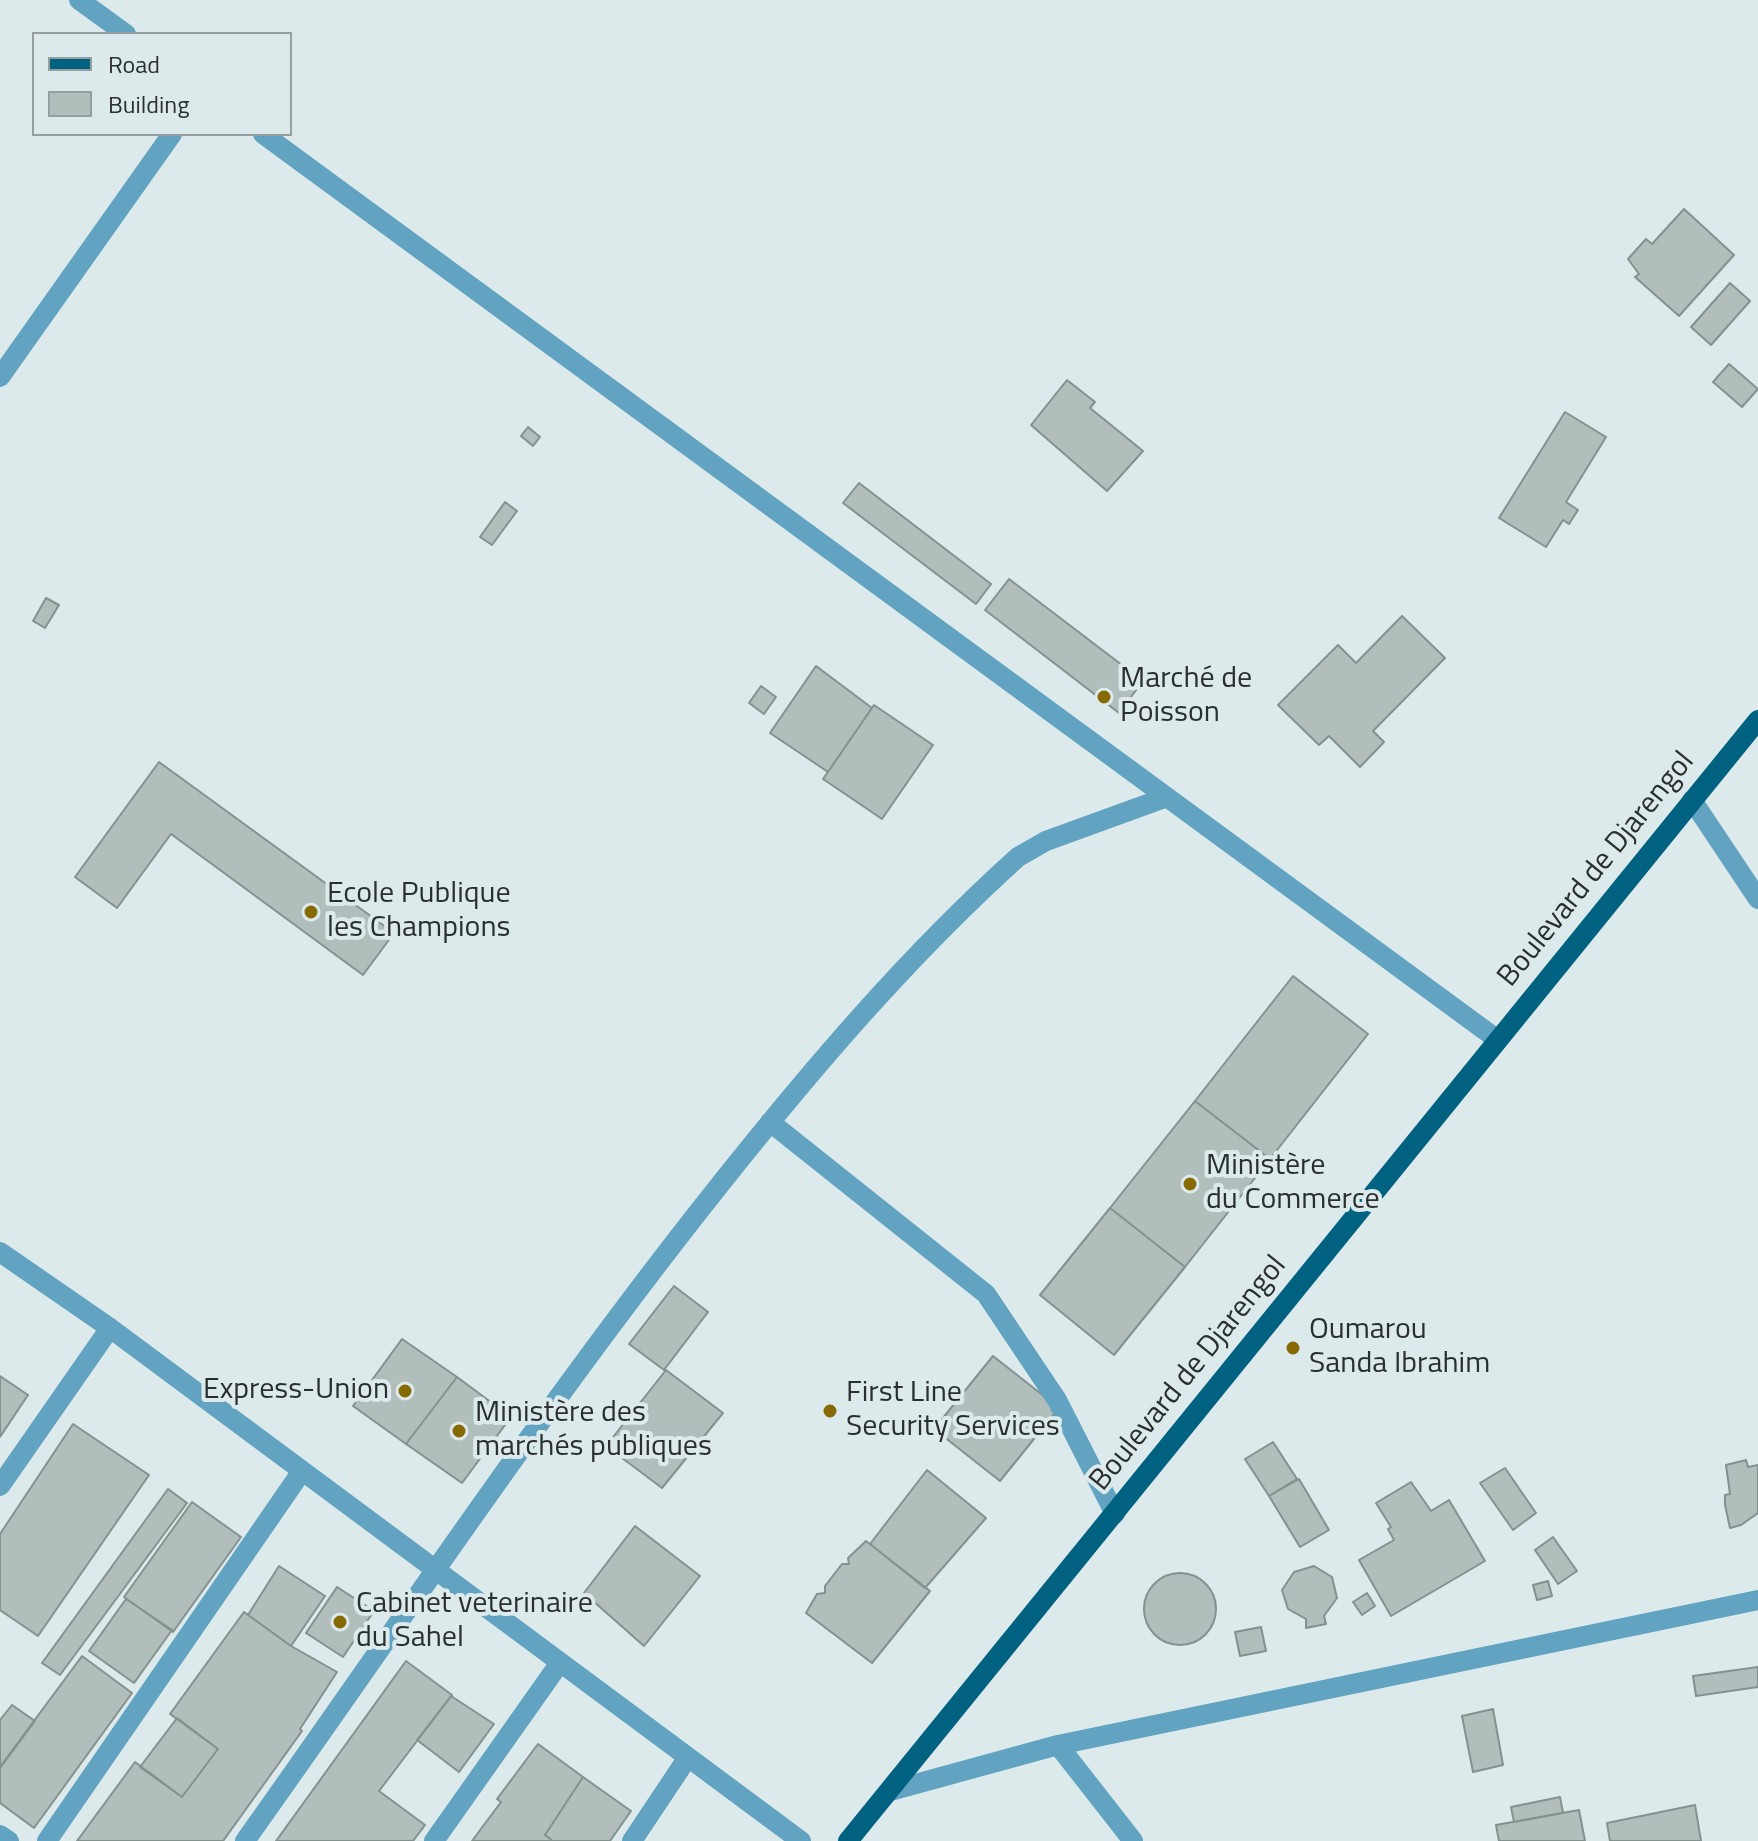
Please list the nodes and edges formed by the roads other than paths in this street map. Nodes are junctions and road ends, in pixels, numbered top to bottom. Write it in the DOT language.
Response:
graph roads {
  1 [pos="79,0"];
  2 [pos="123,32"];
  3 [pos="171,136"];
  4 [pos="266,136"];
  5 [pos="0,377"];
  6 [pos="1758,720"];
  7 [pos="1167,797"];
  8 [pos="1692,800"];
  9 [pos="1758,899"];
  10 [pos="1498,1040"];
  11 [pos="770,1122"];
  12 [pos="0,1252"];
  13 [pos="110,1328"];
  14 [pos="302,1471"];
  15 [pos="0,1486"];
  16 [pos="1115,1514"];
  17 [pos="437,1571"];
  18 [pos="1758,1600"];
  19 [pos="559,1664"];
  20 [pos="1058,1745"];
  21 [pos="688,1757"];
  22 [pos="890,1791"];
  23 [pos="0,1835"];
  24 [pos="9,1841"];
  25 [pos="47,1841"];
  26 [pos="245,1841"];
  27 [pos="434,1841"];
  28 [pos="632,1841"];
  29 [pos="801,1841"];
  30 [pos="848,1841"];
  31 [pos="1133,1841"];
  1 -- 2 [label="street"];
  3 -- 5 [label="street"];
  4 -- 7 [label="street"];
  6 -- 8 [label="main road, Boulevard de Djarengol"];
  7 -- 10 [label="street"];
  7 -- 11 [label="street"];
  8 -- 9 [label="street"];
  8 -- 10 [label="main road, Boulevard de Djarengol"];
  10 -- 16 [label="main road, Boulevard de Djarengol"];
  11 -- 16 [label="street"];
  11 -- 17 [label="street"];
  12 -- 13 [label="street"];
  13 -- 14 [label="street"];
  13 -- 15 [label="street"];
  14 -- 17 [label="street"];
  14 -- 25 [label="street"];
  16 -- 22 [label="main road, Boulevard de Djarengol"];
  17 -- 19 [label="street"];
  17 -- 26 [label="street"];
  18 -- 20 [label="street"];
  19 -- 21 [label="street"];
  19 -- 27 [label="street"];
  20 -- 22 [label="street"];
  20 -- 31 [label="street"];
  21 -- 28 [label="street"];
  21 -- 29 [label="street"];
  22 -- 30 [label="main road, Boulevard de Djarengol"];
  23 -- 24 [label="street"];
}
